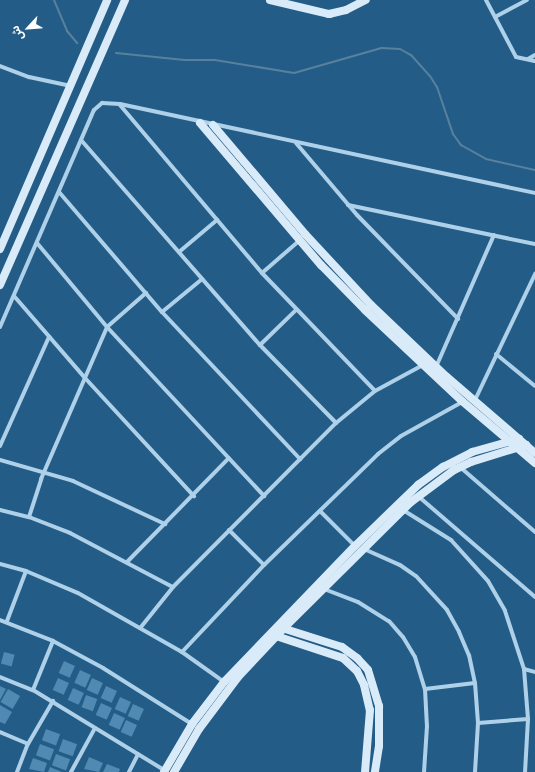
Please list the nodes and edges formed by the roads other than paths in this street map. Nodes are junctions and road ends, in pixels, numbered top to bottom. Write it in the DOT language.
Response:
graph roads {
  1 [pos="107,0"];
  2 [pos="125,0"];
  3 [pos="270,0"];
  4 [pos="486,0"];
  5 [pos="527,0"];
  6 [pos="362,1"];
  7 [pos="495,17"];
  8 [pos="535,55"];
  9 [pos="527,59"];
  10 [pos="535,61"];
  11 [pos="0,66"];
  12 [pos="72,86"];
  13 [pos="86,89"];
  14 [pos="120,104"];
  15 [pos="200,123"];
  16 [pos="213,126"];
  17 [pos="81,140"];
  18 [pos="296,143"];
  19 [pos="59,192"];
  20 [pos="535,192"];
  21 [pos="348,205"];
  22 [pos="217,220"];
  23 [pos="494,235"];
  24 [pos="300,240"];
  25 [pos="37,243"];
  26 [pos="535,244"];
  27 [pos="0,249"];
  28 [pos="179,252"];
  29 [pos="262,273"];
  30 [pos="535,274"];
  31 [pos="202,279"];
  32 [pos="0,285"];
  33 [pos="146,293"];
  34 [pos="353,293"];
  35 [pos="14,296"];
  36 [pos="296,310"];
  37 [pos="162,312"];
  38 [pos="458,319"];
  39 [pos="0,327"];
  40 [pos="107,327"];
  41 [pos="49,337"];
  42 [pos="260,345"];
  43 [pos="496,354"];
  44 [pos="423,365"];
  45 [pos="436,367"];
  46 [pos="85,378"];
  47 [pos="535,386"];
  48 [pos="375,391"];
  49 [pos="475,400"];
  50 [pos="462,401"];
  51 [pos="336,423"];
  52 [pos="519,439"];
  53 [pos="510,442"];
  54 [pos="0,446"];
  55 [pos="526,446"];
  56 [pos="517,448"];
  57 [pos="535,453"];
  58 [pos="229,458"];
  59 [pos="300,459"];
  60 [pos="0,460"];
  61 [pos="535,463"];
  62 [pos="460,467"];
  63 [pos="45,471"];
  64 [pos="418,495"];
  65 [pos="194,496"];
  66 [pos="264,496"];
  67 [pos="0,510"];
  68 [pos="403,510"];
  69 [pos="320,511"];
  70 [pos="29,517"];
  71 [pos="165,524"];
  72 [pos="230,530"];
  73 [pos="535,532"];
  74 [pos="355,546"];
  75 [pos="364,549"];
  76 [pos="128,561"];
  77 [pos="0,564"];
  78 [pos="264,565"];
  79 [pos="26,571"];
  80 [pos="173,587"];
  81 [pos="324,589"];
  82 [pos="535,597"];
  83 [pos="0,620"];
  84 [pos="7,621"];
  85 [pos="141,627"];
  86 [pos="280,627"];
  87 [pos="273,635"];
  88 [pos="53,641"];
  89 [pos="182,652"];
  90 [pos="524,669"];
  91 [pos="535,672"];
  92 [pos="0,677"];
  93 [pos="224,682"];
  94 [pos="475,682"];
  95 [pos="425,689"];
  96 [pos="33,690"];
  97 [pos="53,701"];
  98 [pos="528,719"];
  99 [pos="478,723"];
  100 [pos="196,726"];
  101 [pos="95,728"];
  102 [pos="0,732"];
  103 [pos="28,744"];
  104 [pos="138,754"];
  105 [pos="164,771"];
  106 [pos="18,772"];
  107 [pos="71,772"];
  108 [pos="129,772"];
  109 [pos="174,772"];
  110 [pos="365,772"];
  111 [pos="375,772"];
  112 [pos="424,772"];
  113 [pos="475,772"];
  114 [pos="525,772"];
  1 -- 12 [label="street"];
  2 -- 13 [label="street"];
  3 -- 6 [label="street"];
  4 -- 7 [label="street"];
  5 -- 7 [label="street"];
  7 -- 9 [label="street"];
  8 -- 9 [label="street"];
  9 -- 10 [label="street"];
  11 -- 12 [label="street"];
  12 -- 13 [label="street"];
  12 -- 27 [label="street"];
  13 -- 32 [label="street"];
  14 -- 15 [label="street"];
  14 -- 17 [label="street"];
  14 -- 22 [label="street"];
  15 -- 16 [label="street"];
  15 -- 24 [label="street"];
  16 -- 18 [label="street"];
  16 -- 34 [label="street"];
  17 -- 19 [label="street"];
  17 -- 28 [label="street"];
  18 -- 20 [label="street"];
  18 -- 21 [label="street"];
  19 -- 25 [label="street"];
  19 -- 33 [label="street"];
  21 -- 23 [label="street"];
  21 -- 38 [label="street"];
  22 -- 28 [label="street"];
  22 -- 29 [label="street"];
  23 -- 26 [label="street"];
  23 -- 38 [label="street"];
  24 -- 29 [label="street"];
  24 -- 34 [label="street"];
  25 -- 35 [label="street"];
  25 -- 40 [label="street"];
  28 -- 31 [label="street"];
  29 -- 36 [label="street"];
  30 -- 43 [label="street"];
  31 -- 37 [label="street"];
  31 -- 42 [label="street"];
  33 -- 37 [label="street"];
  33 -- 40 [label="street"];
  34 -- 44 [label="street"];
  34 -- 45 [label="street"];
  35 -- 39 [label="street"];
  35 -- 41 [label="street"];
  36 -- 42 [label="street"];
  36 -- 48 [label="street"];
  37 -- 59 [label="street"];
  38 -- 45 [label="street"];
  40 -- 46 [label="street"];
  40 -- 58 [label="street"];
  41 -- 46 [label="street"];
  41 -- 54 [label="street"];
  42 -- 51 [label="street"];
  43 -- 47 [label="street"];
  43 -- 49 [label="street"];
  44 -- 48 [label="street"];
  44 -- 50 [label="street"];
  45 -- 49 [label="street"];
  46 -- 63 [label="street"];
  46 -- 65 [label="street"];
  48 -- 51 [label="street"];
  49 -- 52 [label="street"];
  50 -- 53 [label="street"];
  50 -- 69 [label="street"];
  51 -- 59 [label="street"];
  52 -- 53 [label="street"];
  52 -- 55 [label="street"];
  53 -- 56 [label="street"];
  53 -- 74 [label="street"];
  55 -- 56 [label="street"];
  55 -- 57 [label="street"];
  56 -- 61 [label="street"];
  56 -- 62 [label="street"];
  58 -- 65 [label="street"];
  58 -- 66 [label="street"];
  59 -- 66 [label="street"];
  60 -- 63 [label="street"];
  62 -- 64 [label="street"];
  62 -- 73 [label="street"];
  63 -- 70 [label="street"];
  63 -- 71 [label="street"];
  64 -- 68 [label="street"];
  64 -- 82 [label="street"];
  65 -- 71 [label="street"];
  66 -- 72 [label="street"];
  67 -- 70 [label="street"];
  68 -- 75 [label="street"];
  68 -- 90 [label="street"];
  69 -- 74 [label="street"];
  69 -- 78 [label="street"];
  70 -- 76 [label="street"];
  71 -- 76 [label="street"];
  72 -- 78 [label="street"];
  72 -- 80 [label="street"];
  74 -- 86 [label="street"];
  75 -- 81 [label="street"];
  75 -- 94 [label="street"];
  76 -- 80 [label="street"];
  77 -- 79 [label="street"];
  78 -- 89 [label="street"];
  79 -- 84 [label="street"];
  79 -- 85 [label="street"];
  80 -- 85 [label="street"];
  81 -- 86 [label="street"];
  81 -- 95 [label="street"];
  83 -- 84 [label="street"];
  84 -- 88 [label="street"];
  85 -- 89 [label="street"];
  86 -- 87 [label="street"];
  86 -- 111 [label="street"];
  87 -- 93 [label="street"];
  87 -- 100 [label="street"];
  87 -- 110 [label="street"];
  88 -- 96 [label="street"];
  88 -- 100 [label="street"];
  89 -- 93 [label="street"];
  90 -- 91 [label="street"];
  90 -- 98 [label="street"];
  92 -- 96 [label="street"];
  93 -- 100 [label="street"];
  94 -- 95 [label="street"];
  94 -- 99 [label="street"];
  95 -- 112 [label="street"];
  96 -- 97 [label="street"];
  97 -- 101 [label="street"];
  97 -- 103 [label="street"];
  98 -- 99 [label="street"];
  98 -- 114 [label="street"];
  99 -- 113 [label="street"];
  100 -- 105 [label="street"];
  100 -- 109 [label="street"];
  101 -- 104 [label="street"];
  101 -- 107 [label="street"];
  102 -- 103 [label="street"];
  103 -- 106 [label="street"];
  104 -- 105 [label="street"];
  104 -- 108 [label="street"];
}
